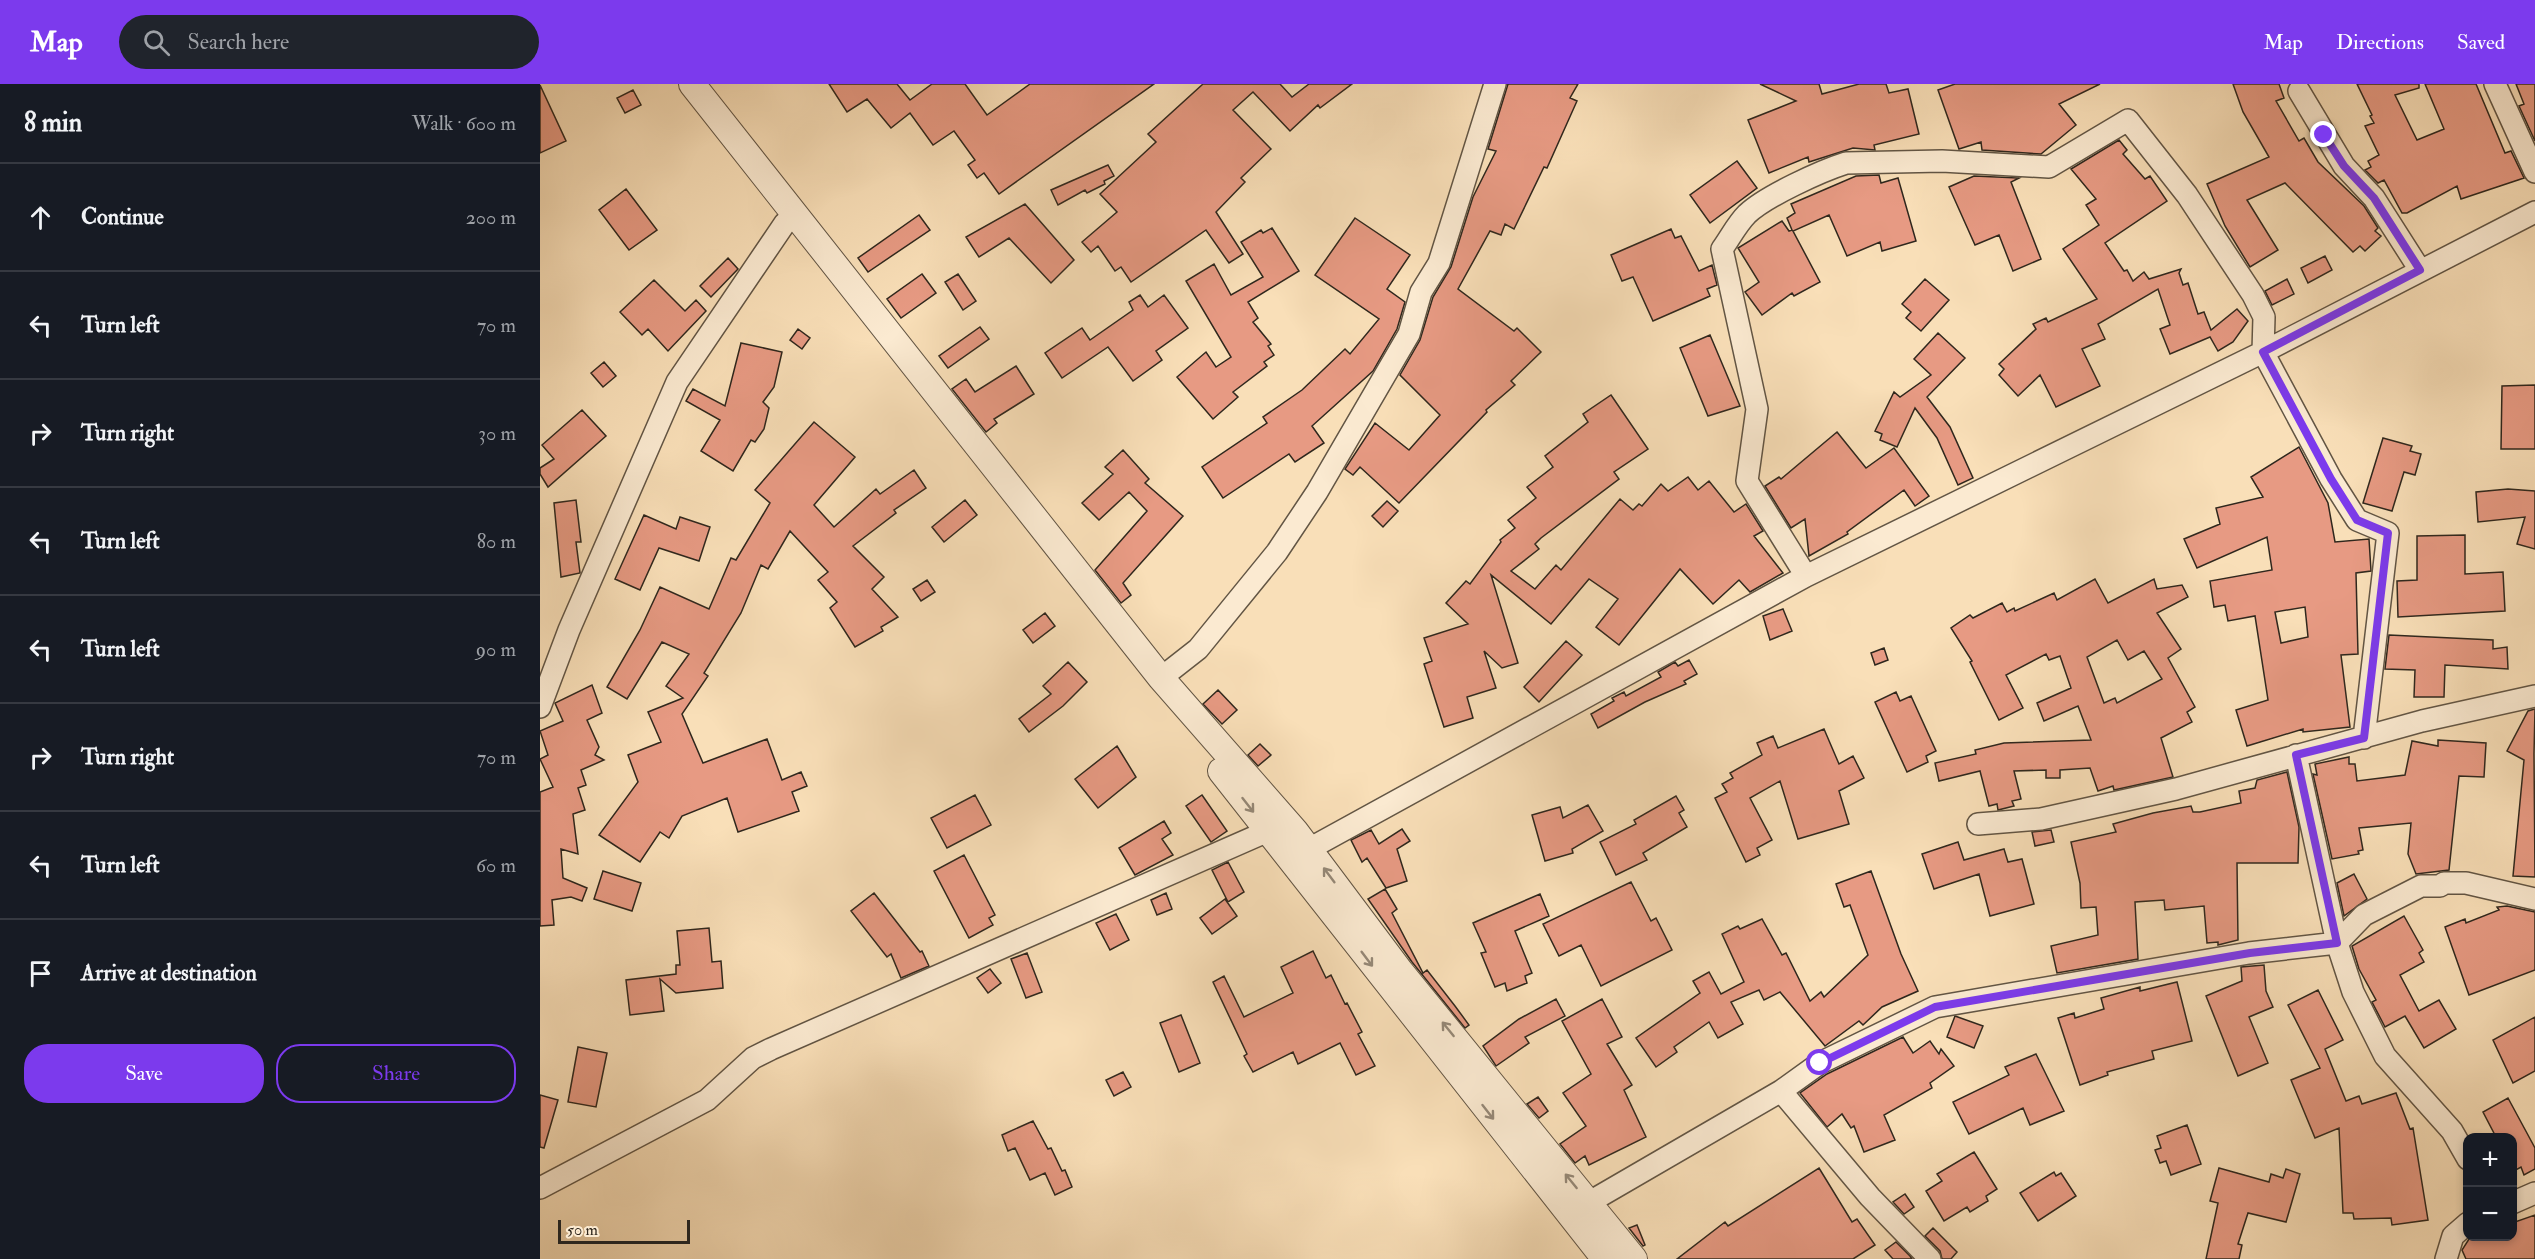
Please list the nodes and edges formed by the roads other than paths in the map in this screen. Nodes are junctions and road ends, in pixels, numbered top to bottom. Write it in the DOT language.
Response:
graph roads {
  1 [pos="678,84"];
  2 [pos="692,84"];
  3 [pos="1495,84"];
  4 [pos="2495,84"];
  5 [pos="2299,91"];
  6 [pos="2535,172"];
  7 [pos="2535,212"];
  8 [pos="785,223"];
  9 [pos="2420,270"];
  10 [pos="2263,352"];
  11 [pos="1806,576"];
  12 [pos="1161,678"];
  13 [pos="2535,696"];
  14 [pos="540,707"];
  15 [pos="2364,738"];
  16 [pos="2296,755"];
  17 [pos="1978,824"];
  18 [pos="1268,831"];
  19 [pos="1309,849"];
  20 [pos="2535,899"];
  21 [pos="2337,943"];
  22 [pos="1393,977"];
  23 [pos="1781,1091"];
  24 [pos="2463,1150"];
  25 [pos="540,1188"];
  26 [pos="2535,1193"];
  27 [pos="2517,1201"];
  28 [pos="1588,1203"];
  29 [pos="2463,1227"];
  30 [pos="1605,1259"];
  31 [pos="1634,1259"];
  32 [pos="1930,1259"];
  33 [pos="2446,1259"];
  1 -- 8 [label="street"];
  2 -- 12 [label="street"];
  3 -- 12 [label="street"];
  4 -- 6 [label="street"];
  5 -- 9 [label="street"];
  7 -- 9 [label="street"];
  8 -- 14 [label="street"];
  8 -- 18 [label="street, one-way"];
  9 -- 10 [label="street"];
  10 -- 11 [label="street"];
  10 -- 11 [label="street"];
  10 -- 15 [label="street"];
  11 -- 19 [label="street"];
  12 -- 19 [label="street"];
  13 -- 15 [label="street"];
  15 -- 16 [label="street"];
  16 -- 17 [label="street"];
  16 -- 21 [label="street"];
  18 -- 22 [label="street, one-way"];
  18 -- 25 [label="street"];
  22 -- 19 [label="street, one-way"];
  20 -- 21 [label="street"];
  21 -- 23 [label="street"];
  21 -- 24 [label="street"];
  28 -- 22 [label="street, one-way"];
  22 -- 30 [label="street, one-way"];
  23 -- 28 [label="street"];
  23 -- 32 [label="street"];
  26 -- 27 [label="street"];
  28 -- 31 [label="street"];
  29 -- 33 [label="street"];
}
